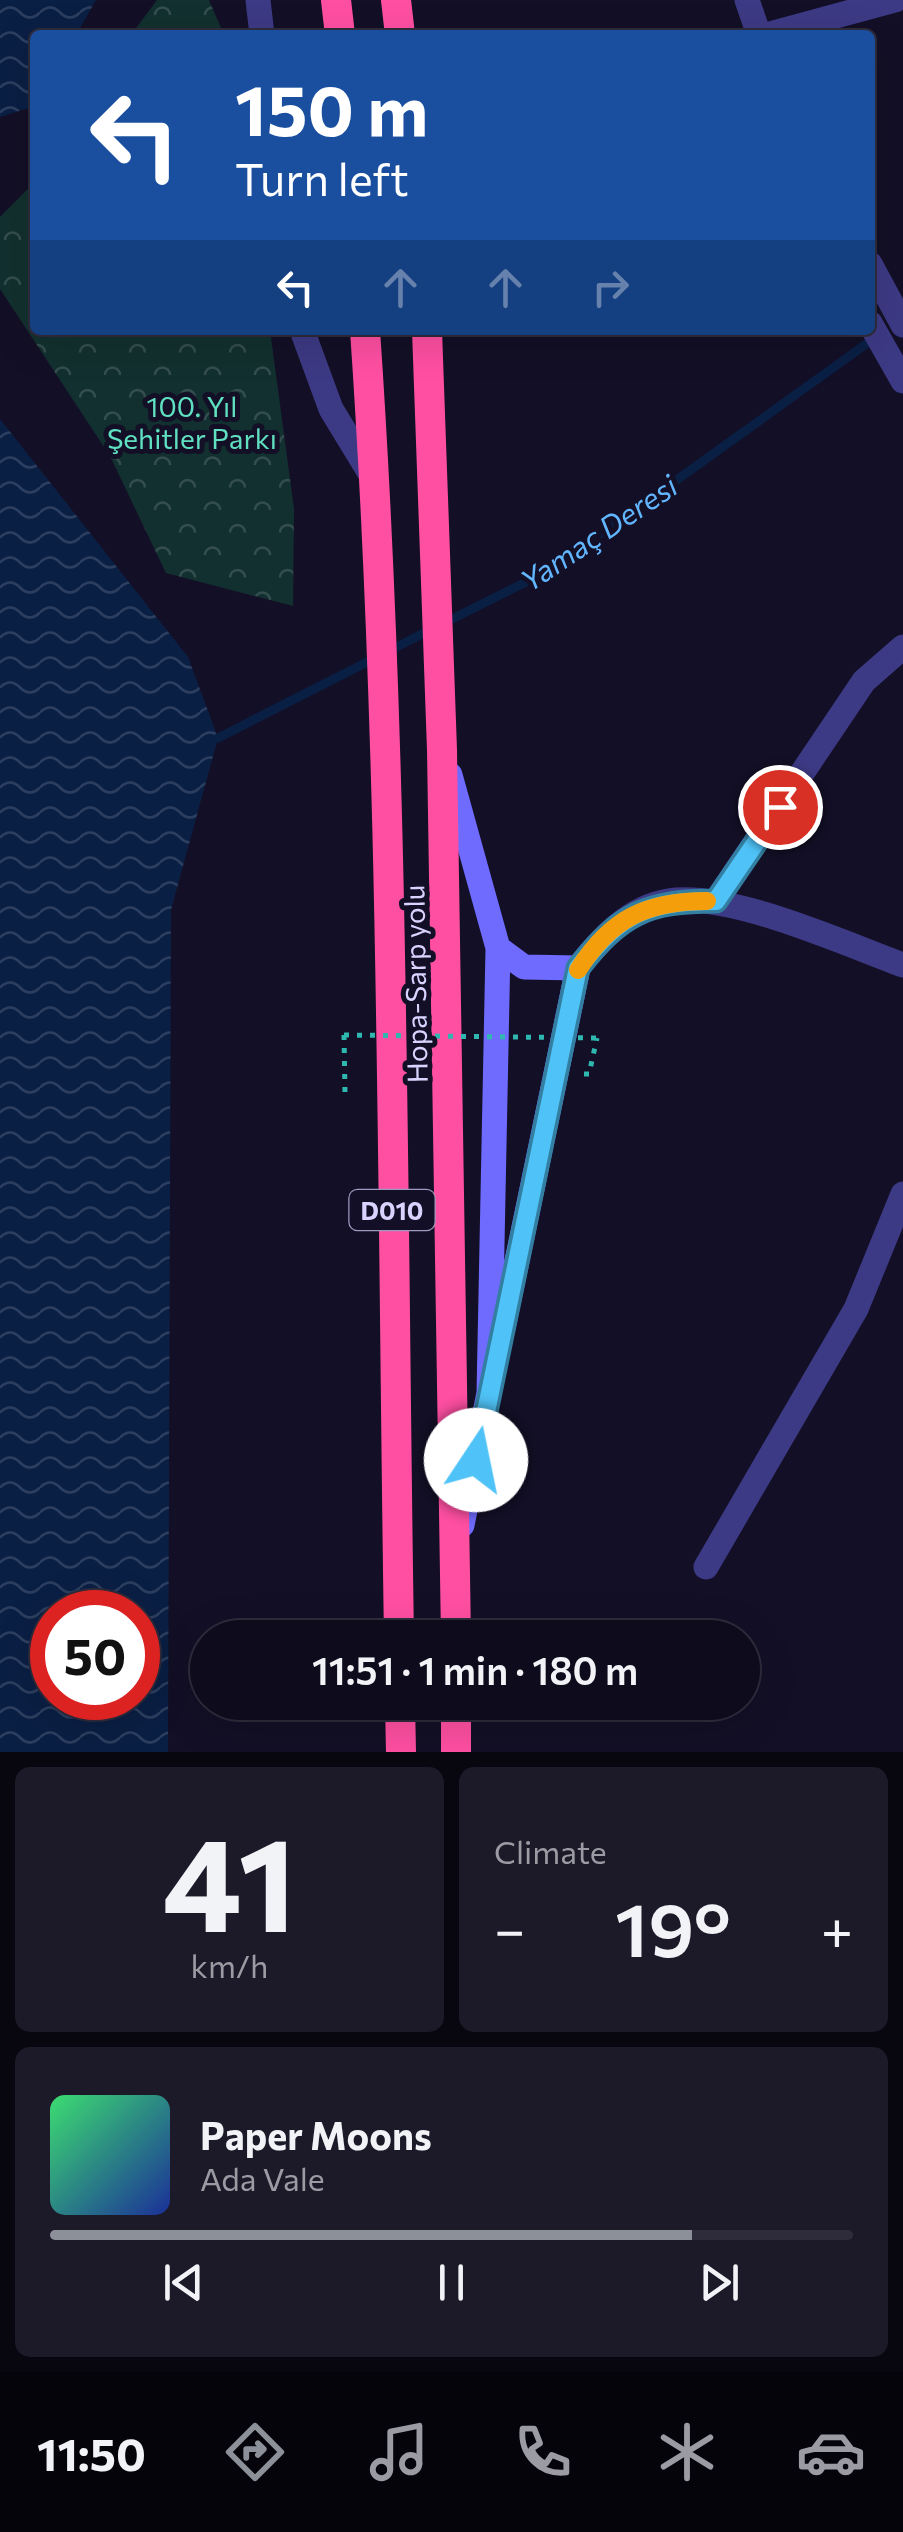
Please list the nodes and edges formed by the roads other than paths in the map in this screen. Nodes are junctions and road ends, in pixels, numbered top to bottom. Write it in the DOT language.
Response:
graph roads {
  1 [pos="258,0"];
  2 [pos="336,0"];
  3 [pos="396,0"];
  4 [pos="747,0"];
  5 [pos="896,0"];
  6 [pos="261,30"];
  7 [pos="339,30"];
  8 [pos="399,30"];
  9 [pos="761,30"];
  10 [pos="782,30"];
  11 [pos="875,273"];
  12 [pos="903,326"];
  13 [pos="875,333"];
  14 [pos="304,335"];
  15 [pos="366,335"];
  16 [pos="427,335"];
  17 [pos="903,381"];
  18 [pos="376,481"];
  19 [pos="903,647"];
  20 [pos="442,750"];
  21 [pos="716,901"];
  22 [pos="498,948"];
  23 [pos="903,965"];
  24 [pos="578,968"];
  25 [pos="903,1194"];
  26 [pos="489,1393"];
  27 [pos="455,1560"];
  28 [pos="706,1567"];
  29 [pos="399,1620"];
  30 [pos="456,1620"];
  31 [pos="400,1720"];
  32 [pos="456,1720"];
  33 [pos="400,1752"];
  34 [pos="456,1752"];
  1 -- 6 [label="street"];
  2 -- 7 [label="highway"];
  3 -- 8 [label="highway"];
  4 -- 9 [label="street"];
  5 -- 10 [label="street"];
  11 -- 12 [label="street"];
  13 -- 17 [label="street"];
  14 -- 18 [label="street"];
  15 -- 18 [label="highway, D010"];
  16 -- 20 [label="highway, Hopa-Sarp yolu"];
  18 -- 29 [label="highway, D010"];
  19 -- 21 [label="street"];
  20 -- 22 [label="main road"];
  20 -- 27 [label="highway, Hopa-Sarp yolu"];
  21 -- 23 [label="street"];
  21 -- 24 [label="street"];
  22 -- 24 [label="main road"];
  22 -- 26 [label="main road"];
  24 -- 26 [label="main road"];
  25 -- 28 [label="street"];
  26 -- 27 [label="main road"];
  27 -- 30 [label="highway, Hopa-Sarp yolu"];
  31 -- 33 [label="highway"];
  32 -- 34 [label="highway"];
}
